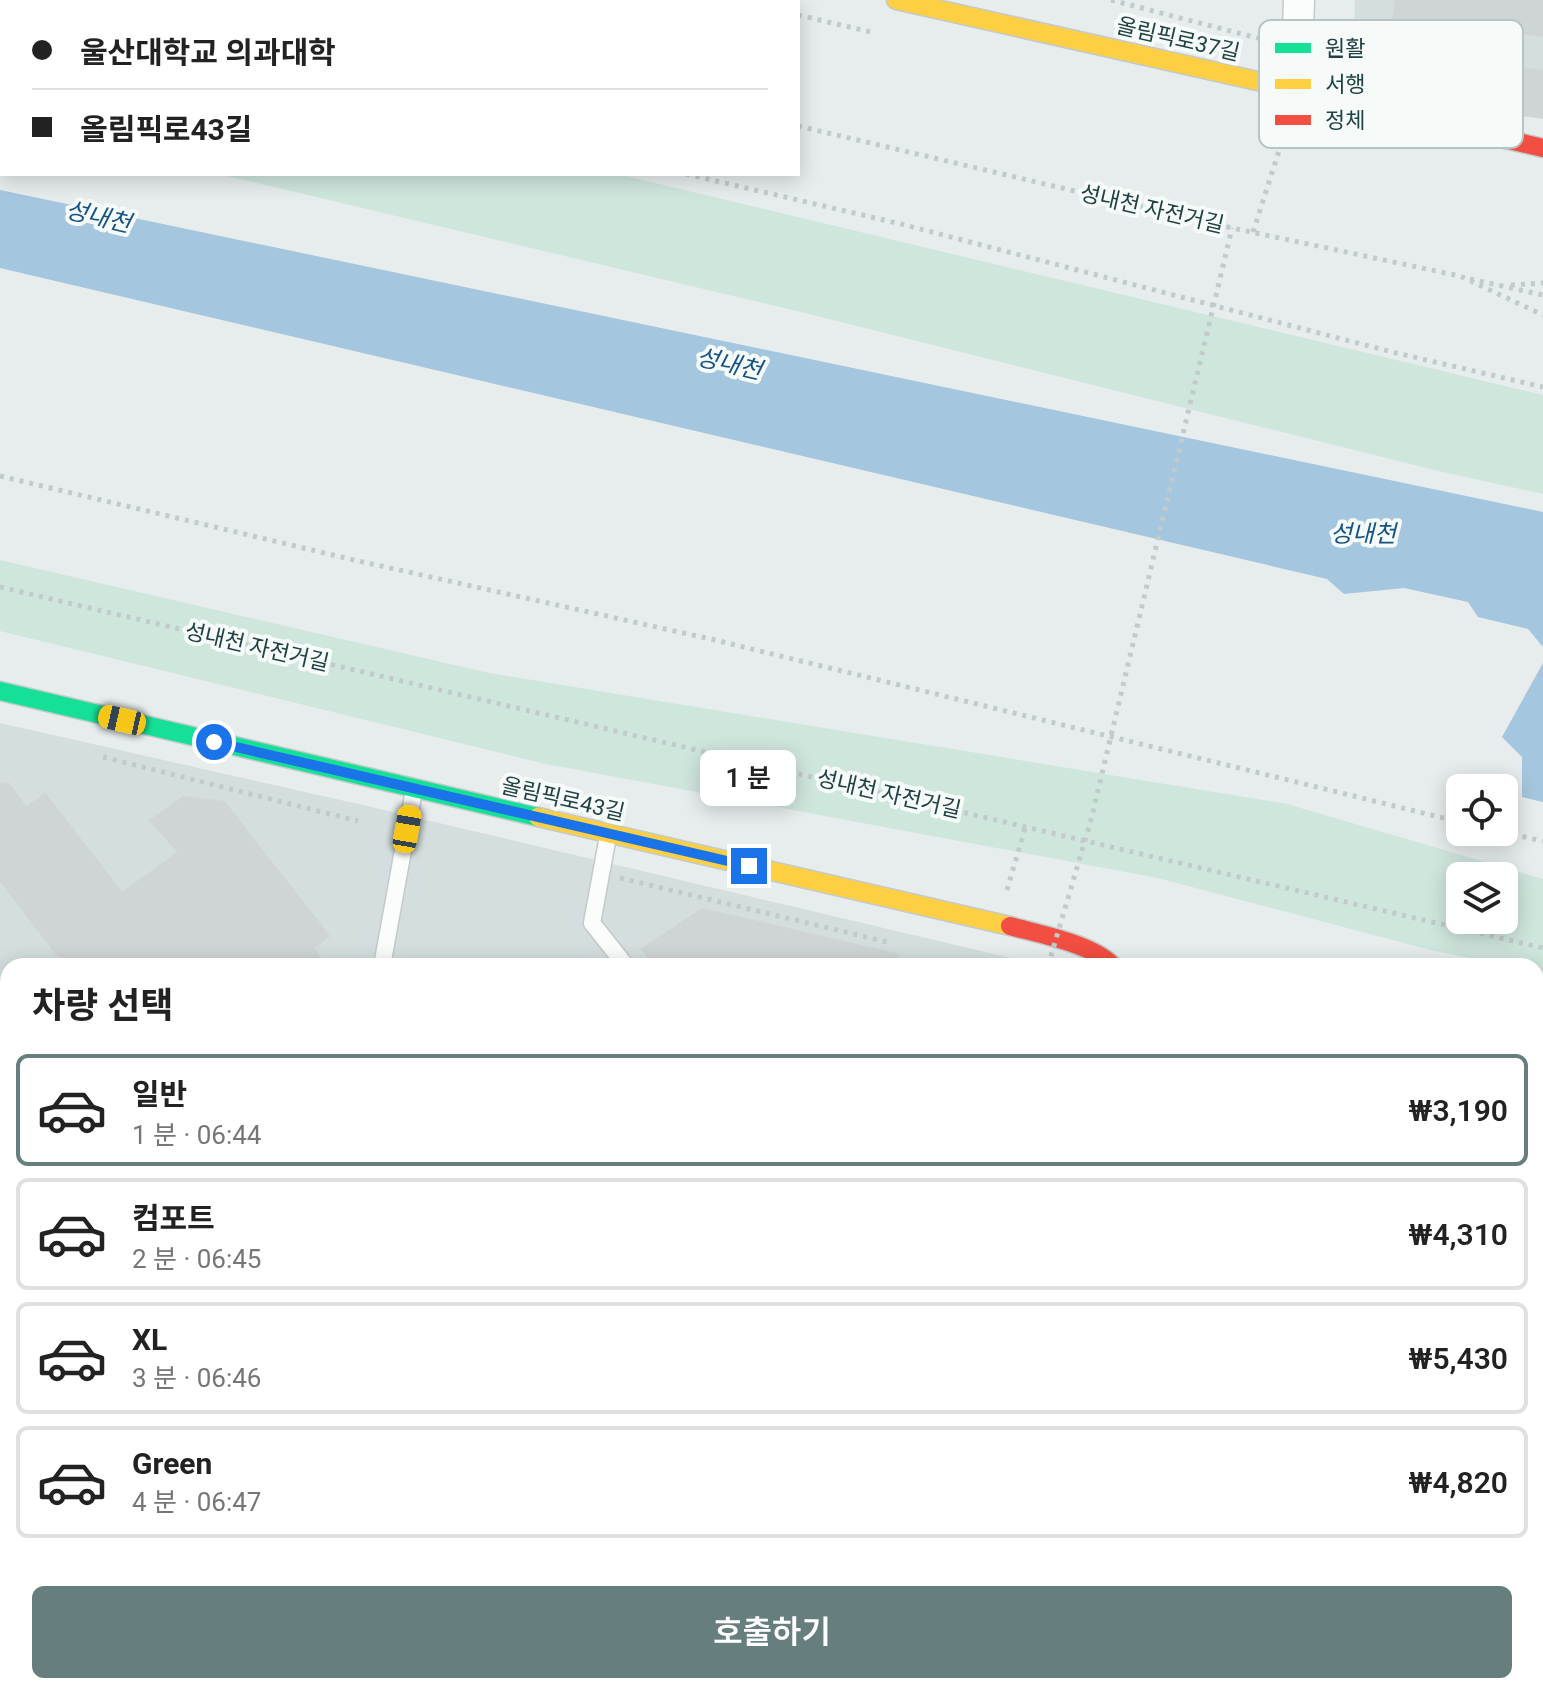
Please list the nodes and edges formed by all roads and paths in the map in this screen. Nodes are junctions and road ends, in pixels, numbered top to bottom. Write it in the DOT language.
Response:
graph roads {
  1 [pos="896,0"];
  2 [pos="1111,0"];
  3 [pos="1299,0"];
  4 [pos="1298,20"];
  5 [pos="1259,38"];
  6 [pos="1259,82"];
  7 [pos="800,126"];
  8 [pos="1523,143"];
  9 [pos="1280,148"];
  10 [pos="1543,148"];
  11 [pos="695,176"];
  12 [pos="1232,228"];
  13 [pos="1253,232"];
  14 [pos="1460,276"];
  15 [pos="1543,283"];
  16 [pos="1502,286"];
  17 [pos="1543,295"];
  18 [pos="1543,315"];
  19 [pos="1543,387"];
  20 [pos="0,476"];
  21 [pos="0,587"];
  22 [pos="0,691"];
  23 [pos="90,754"];
  24 [pos="414,789"];
  25 [pos="1446,819"];
  26 [pos="358,821"];
  27 [pos="1026,825"];
  28 [pos="609,834"];
  29 [pos="1518,835"];
  30 [pos="1085,840"];
  31 [pos="1543,841"];
  32 [pos="616,877"];
  33 [pos="1004,902"];
  34 [pos="891,943"];
  35 [pos="1543,948"];
  36 [pos="383,958"];
  37 [pos="620,958"];
  38 [pos="1050,958"];
  39 [pos="1098,958"];
  1 -- 6 [label="street, 올림픽로37길"];
  2 -- 5 [label="path"];
  3 -- 4 [label="street"];
  7 -- 12 [label="path, 성내천 자전거길"];
  8 -- 10 [label="street, 올림픽로37길"];
  9 -- 13 [label="path"];
  11 -- 19 [label="path"];
  12 -- 13 [label="path, 성내천 자전거길"];
  12 -- 30 [label="path, bridge"];
  13 -- 14 [label="path, 성내천 자전거길"];
  14 -- 16 [label="path, 성내천 자전거길"];
  14 -- 18 [label="path, 성내천 자전거길"];
  15 -- 16 [label="path"];
  16 -- 17 [label="path, 성내천 자전거길"];
  20 -- 25 [label="path"];
  21 -- 27 [label="path, 성내천 자전거길"];
  22 -- 24 [label="street, 올림픽로43길"];
  23 -- 26 [label="path"];
  24 -- 28 [label="street, 올림픽로43길"];
  24 -- 36 [label="lane"];
  27 -- 30 [label="path, 성내천 자전거길"];
  27 -- 33 [label="path"];
  28 -- 37 [label="lane"];
  28 -- 39 [label="street, 올림픽로43길"];
  29 -- 31 [label="path"];
  30 -- 35 [label="path, 성내천 자전거길"];
  30 -- 38 [label="path, bridge"];
  32 -- 34 [label="path"];
}
